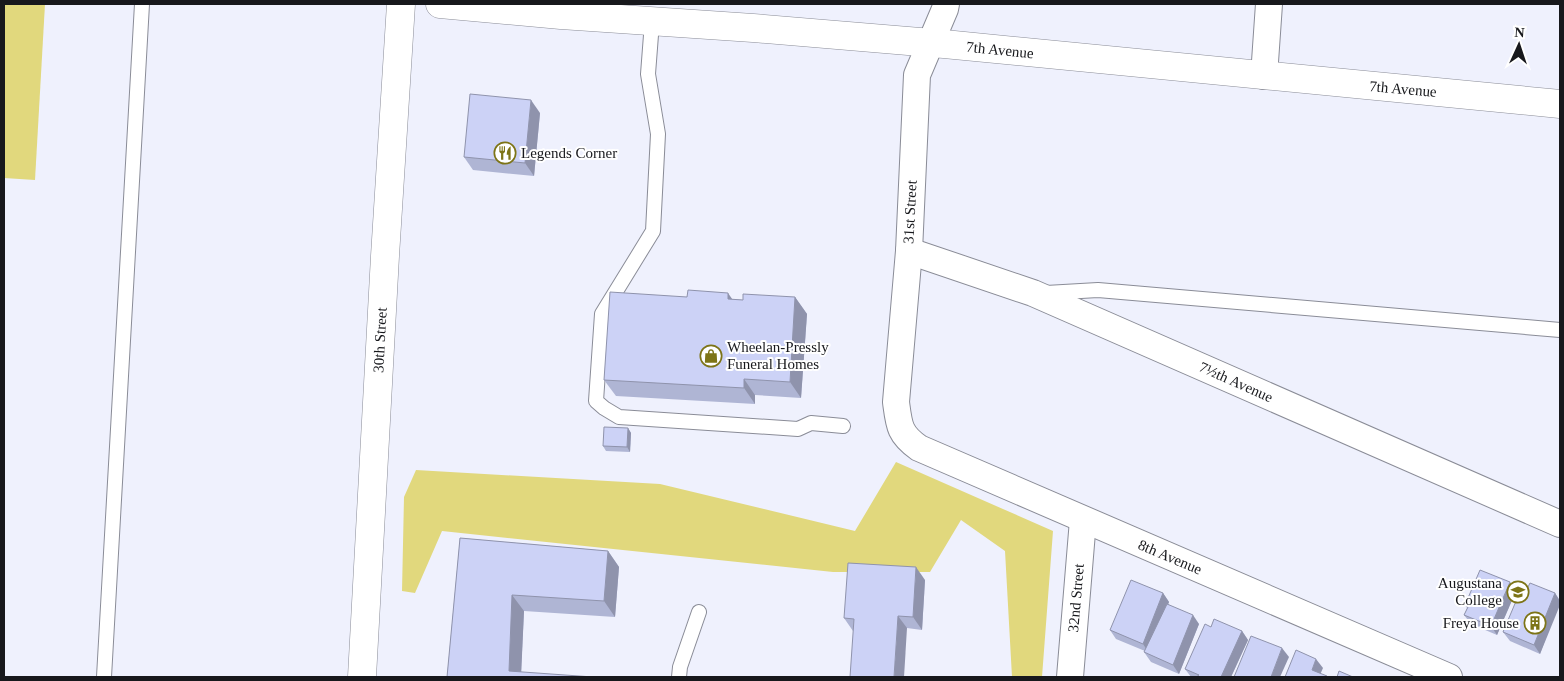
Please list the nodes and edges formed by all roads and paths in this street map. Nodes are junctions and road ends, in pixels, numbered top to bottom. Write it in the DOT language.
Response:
graph roads {
  1 [pos="142,4"];
  2 [pos="401,4"];
  3 [pos="440,4"];
  4 [pos="946,4"];
  5 [pos="1269,4"];
  6 [pos="652,22"];
  7 [pos="931,43"];
  8 [pos="1264,76"];
  9 [pos="1560,104"];
  10 [pos="909,251"];
  11 [pos="1033,294"];
  12 [pos="1560,330"];
  13 [pos="899,425"];
  14 [pos="843,426"];
  15 [pos="1083,520"];
  16 [pos="1560,524"];
  17 [pos="699,612"];
  18 [pos="104,677"];
  19 [pos="362,677"];
  20 [pos="679,677"];
  21 [pos="1070,677"];
  22 [pos="1449,677"];
  1 -- 18 [label="lane"];
  2 -- 19 [label="street, 30th Street"];
  3 -- 6 [label="street, 7th Avenue"];
  4 -- 7 [label="street, 31st Street"];
  5 -- 8 [label="street"];
  6 -- 7 [label="street, 7th Avenue"];
  6 -- 14 [label="lane"];
  7 -- 8 [label="street, 7th Avenue"];
  7 -- 10 [label="street, 31st Street"];
  8 -- 9 [label="street, 7th Avenue"];
  10 -- 11 [label="street, 7½th Avenue"];
  10 -- 13 [label="street, 31st Street"];
  11 -- 12 [label="lane"];
  11 -- 16 [label="street, 7½th Avenue"];
  13 -- 15 [label="street, 8th Avenue"];
  15 -- 21 [label="street, 32nd Street"];
  15 -- 22 [label="street, 8th Avenue"];
  17 -- 20 [label="lane"];
}
